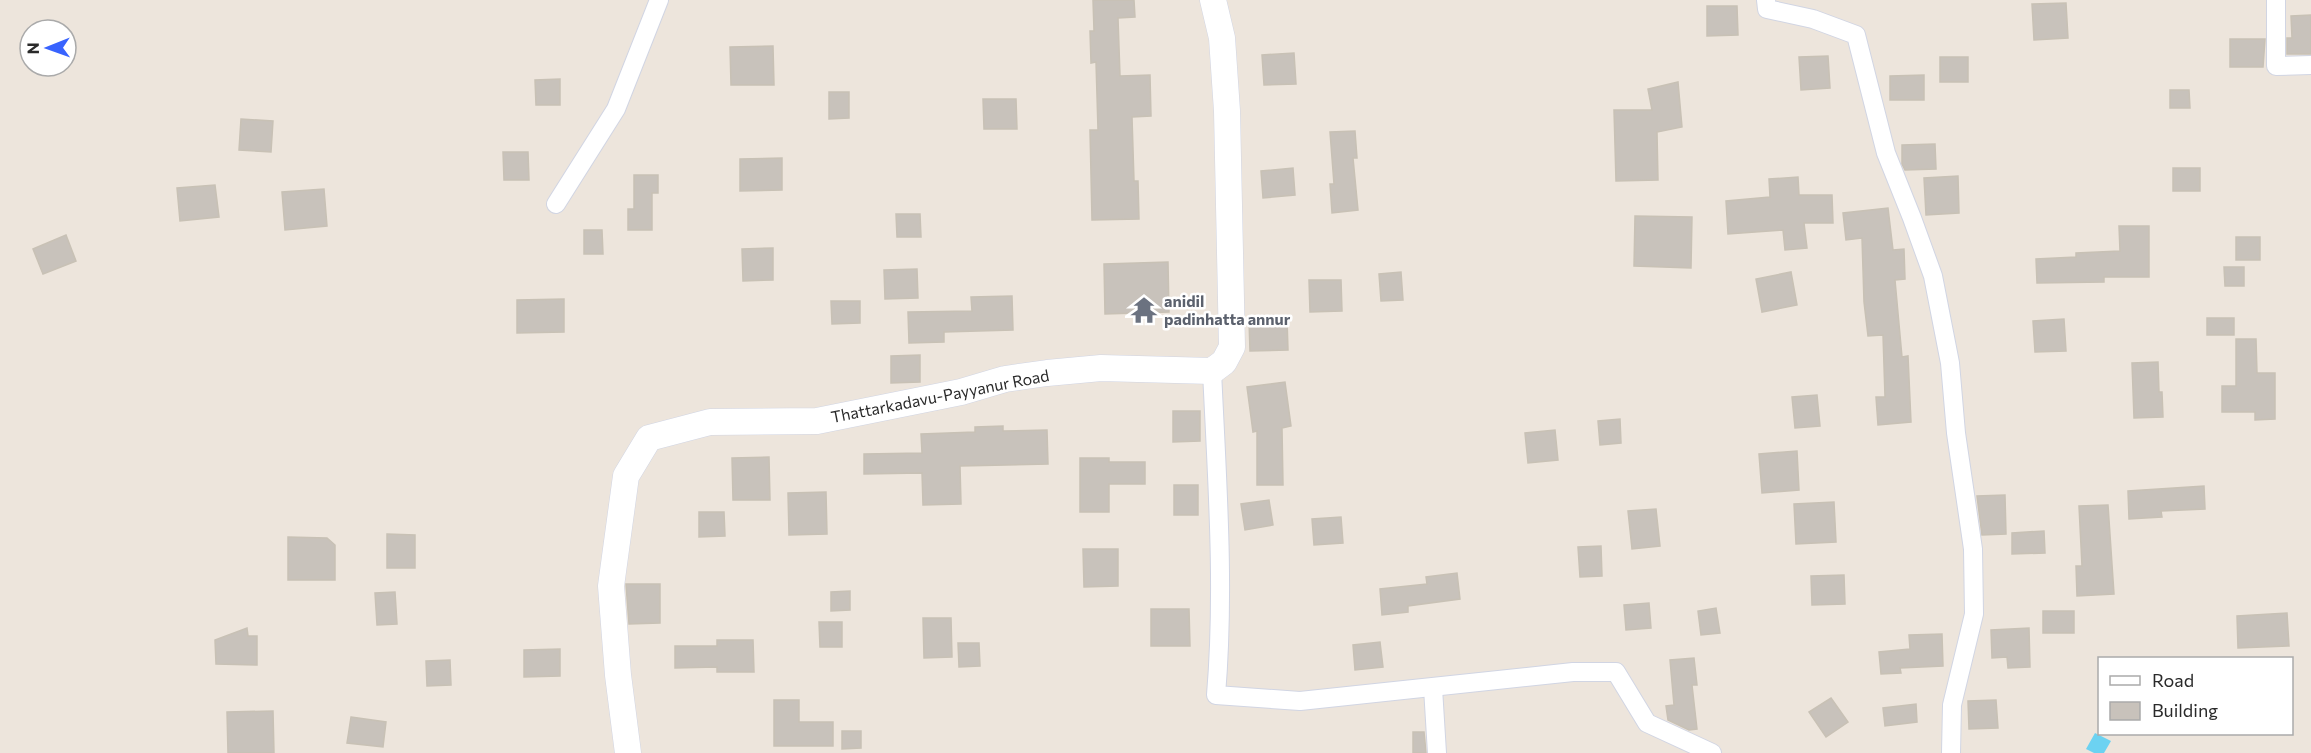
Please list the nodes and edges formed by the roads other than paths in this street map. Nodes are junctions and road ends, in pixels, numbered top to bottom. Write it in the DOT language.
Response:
graph roads {
  1 [pos="658,0"];
  2 [pos="1213,0"];
  3 [pos="1766,0"];
  4 [pos="2276,0"];
  5 [pos="2311,65"];
  6 [pos="556,204"];
  7 [pos="1212,371"];
  8 [pos="1433,688"];
  9 [pos="628,753"];
  10 [pos="1437,753"];
  11 [pos="1712,753"];
  12 [pos="1951,753"];
  1 -- 6 [label="street"];
  2 -- 7 [label="main road"];
  3 -- 12 [label="street"];
  4 -- 5 [label="street"];
  7 -- 8 [label="street"];
  7 -- 9 [label="main road, Thattarkadavu-Payyanur Road"];
  8 -- 10 [label="street"];
  8 -- 11 [label="street"];
}
